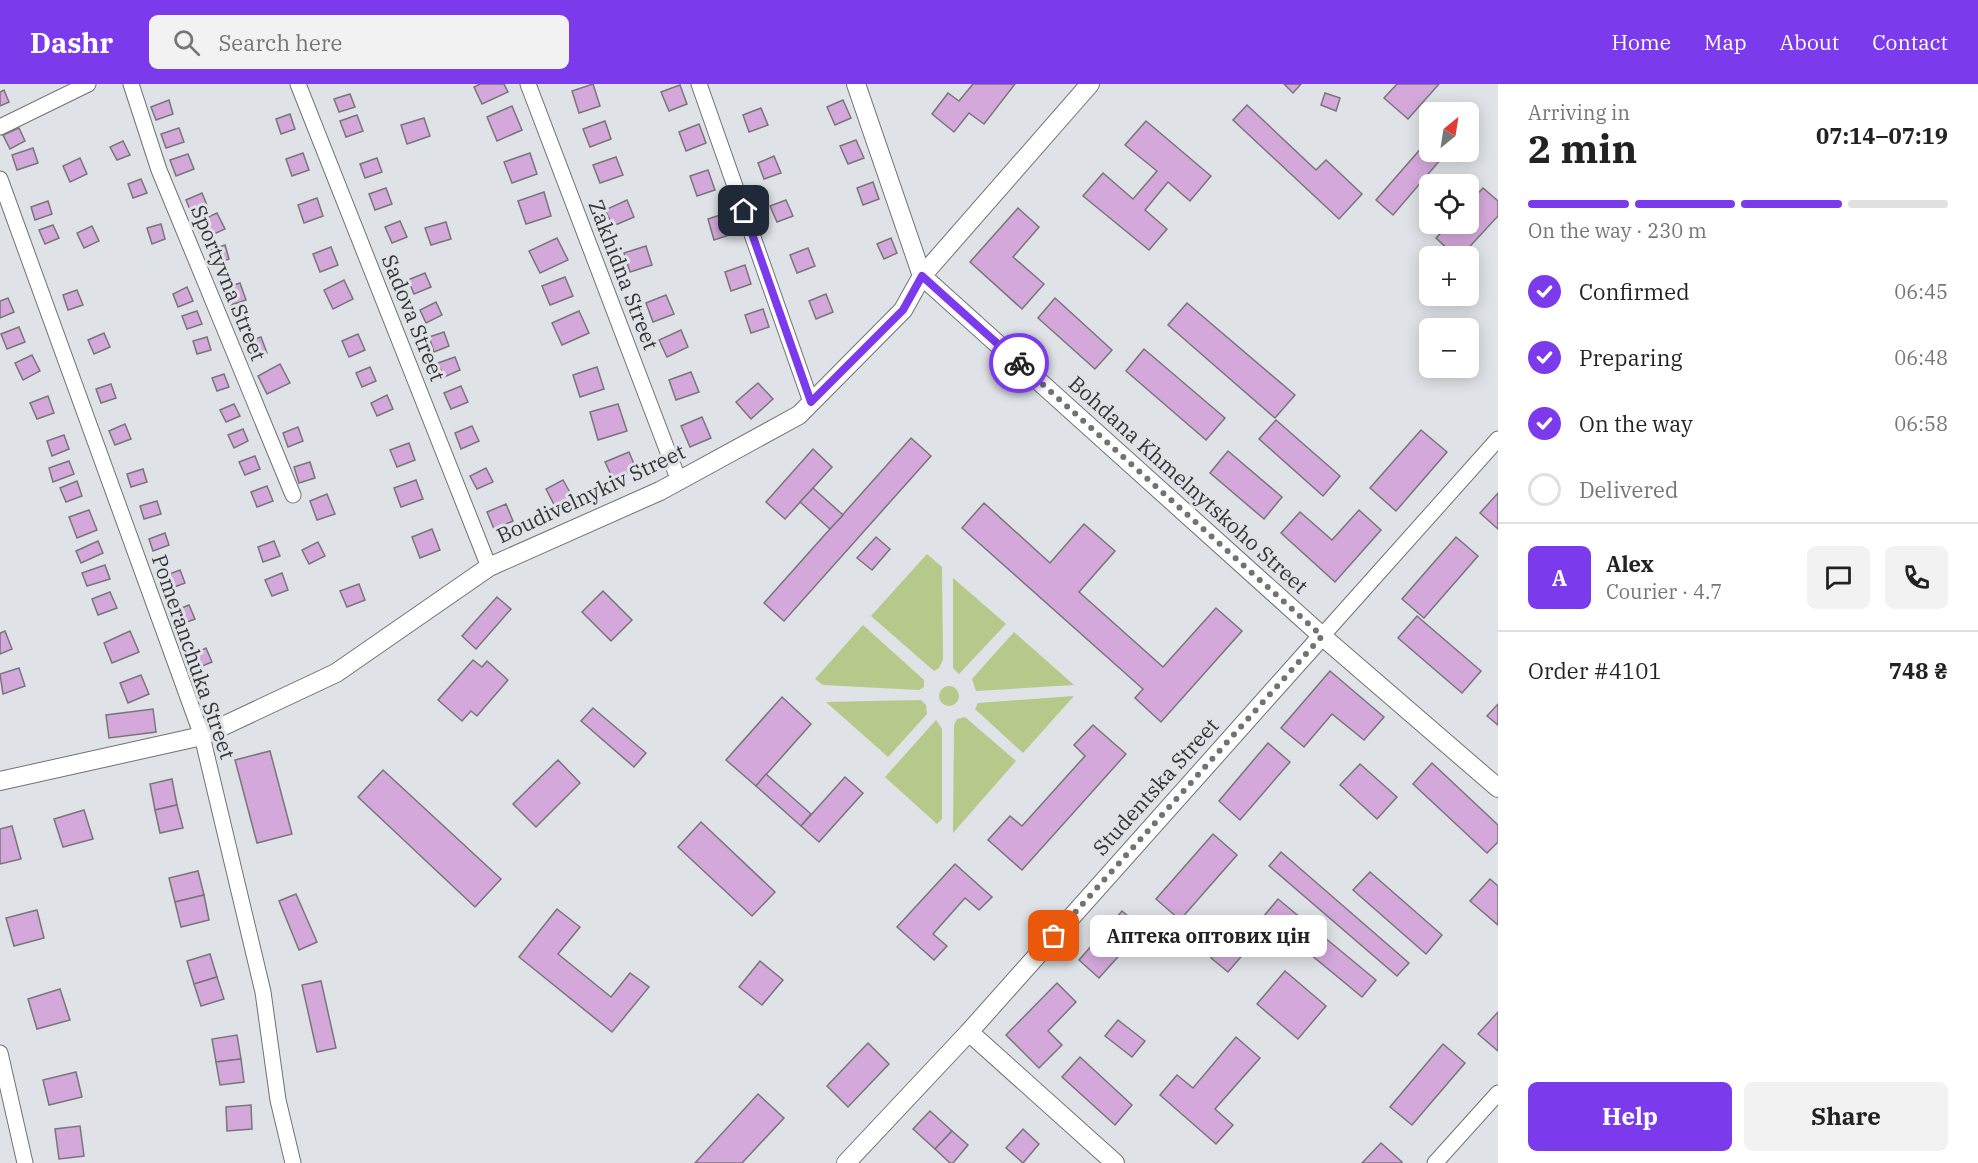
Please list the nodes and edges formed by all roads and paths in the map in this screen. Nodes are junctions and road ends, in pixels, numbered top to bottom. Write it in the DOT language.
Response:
graph roads {
  1 [pos="88,84"];
  2 [pos="131,84"];
  3 [pos="298,84"];
  4 [pos="528,84"];
  5 [pos="699,84"];
  6 [pos="856,84"];
  7 [pos="1090,84"];
  8 [pos="0,127"];
  9 [pos="0,179"];
  10 [pos="922,276"];
  11 [pos="811,402"];
  12 [pos="1498,439"];
  13 [pos="678,481"];
  14 [pos="293,495"];
  15 [pos="489,567"];
  16 [pos="1322,636"];
  17 [pos="202,736"];
  18 [pos="0,781"];
  19 [pos="1498,788"];
  20 [pos="969,1032"];
  21 [pos="0,1053"];
  22 [pos="1498,1093"];
  23 [pos="25,1163"];
  24 [pos="292,1163"];
  25 [pos="846,1163"];
  26 [pos="1115,1163"];
  27 [pos="1435,1163"];
  1 -- 8 [label="street"];
  2 -- 14 [label="street, Sportyvna Street"];
  3 -- 15 [label="street, Sadova Street"];
  4 -- 13 [label="street, Zakhidna Street"];
  5 -- 11 [label="street"];
  6 -- 10 [label="street, Bohdana Khmelnytskoho Street"];
  7 -- 10 [label="street, Boudivelnykiv Street"];
  9 -- 17 [label="street, Pomeranchuka Street"];
  10 -- 11 [label="street, Boudivelnykiv Street"];
  10 -- 16 [label="street, Bohdana Khmelnytskoho Street"];
  11 -- 13 [label="street, Boudivelnykiv Street"];
  12 -- 16 [label="street, Studentska Street"];
  13 -- 15 [label="street, Boudivelnykiv Street"];
  15 -- 17 [label="street, Boudivelnykiv Street"];
  16 -- 19 [label="street, Bohdana Khmelnytskoho Street"];
  16 -- 20 [label="street, Studentska Street"];
  17 -- 18 [label="street, Boudivelnykiv Street"];
  17 -- 24 [label="street, Pomeranchuka Street"];
  20 -- 25 [label="street, Studentska Street"];
  20 -- 26 [label="street"];
  21 -- 23 [label="street"];
  22 -- 27 [label="street"];
}
